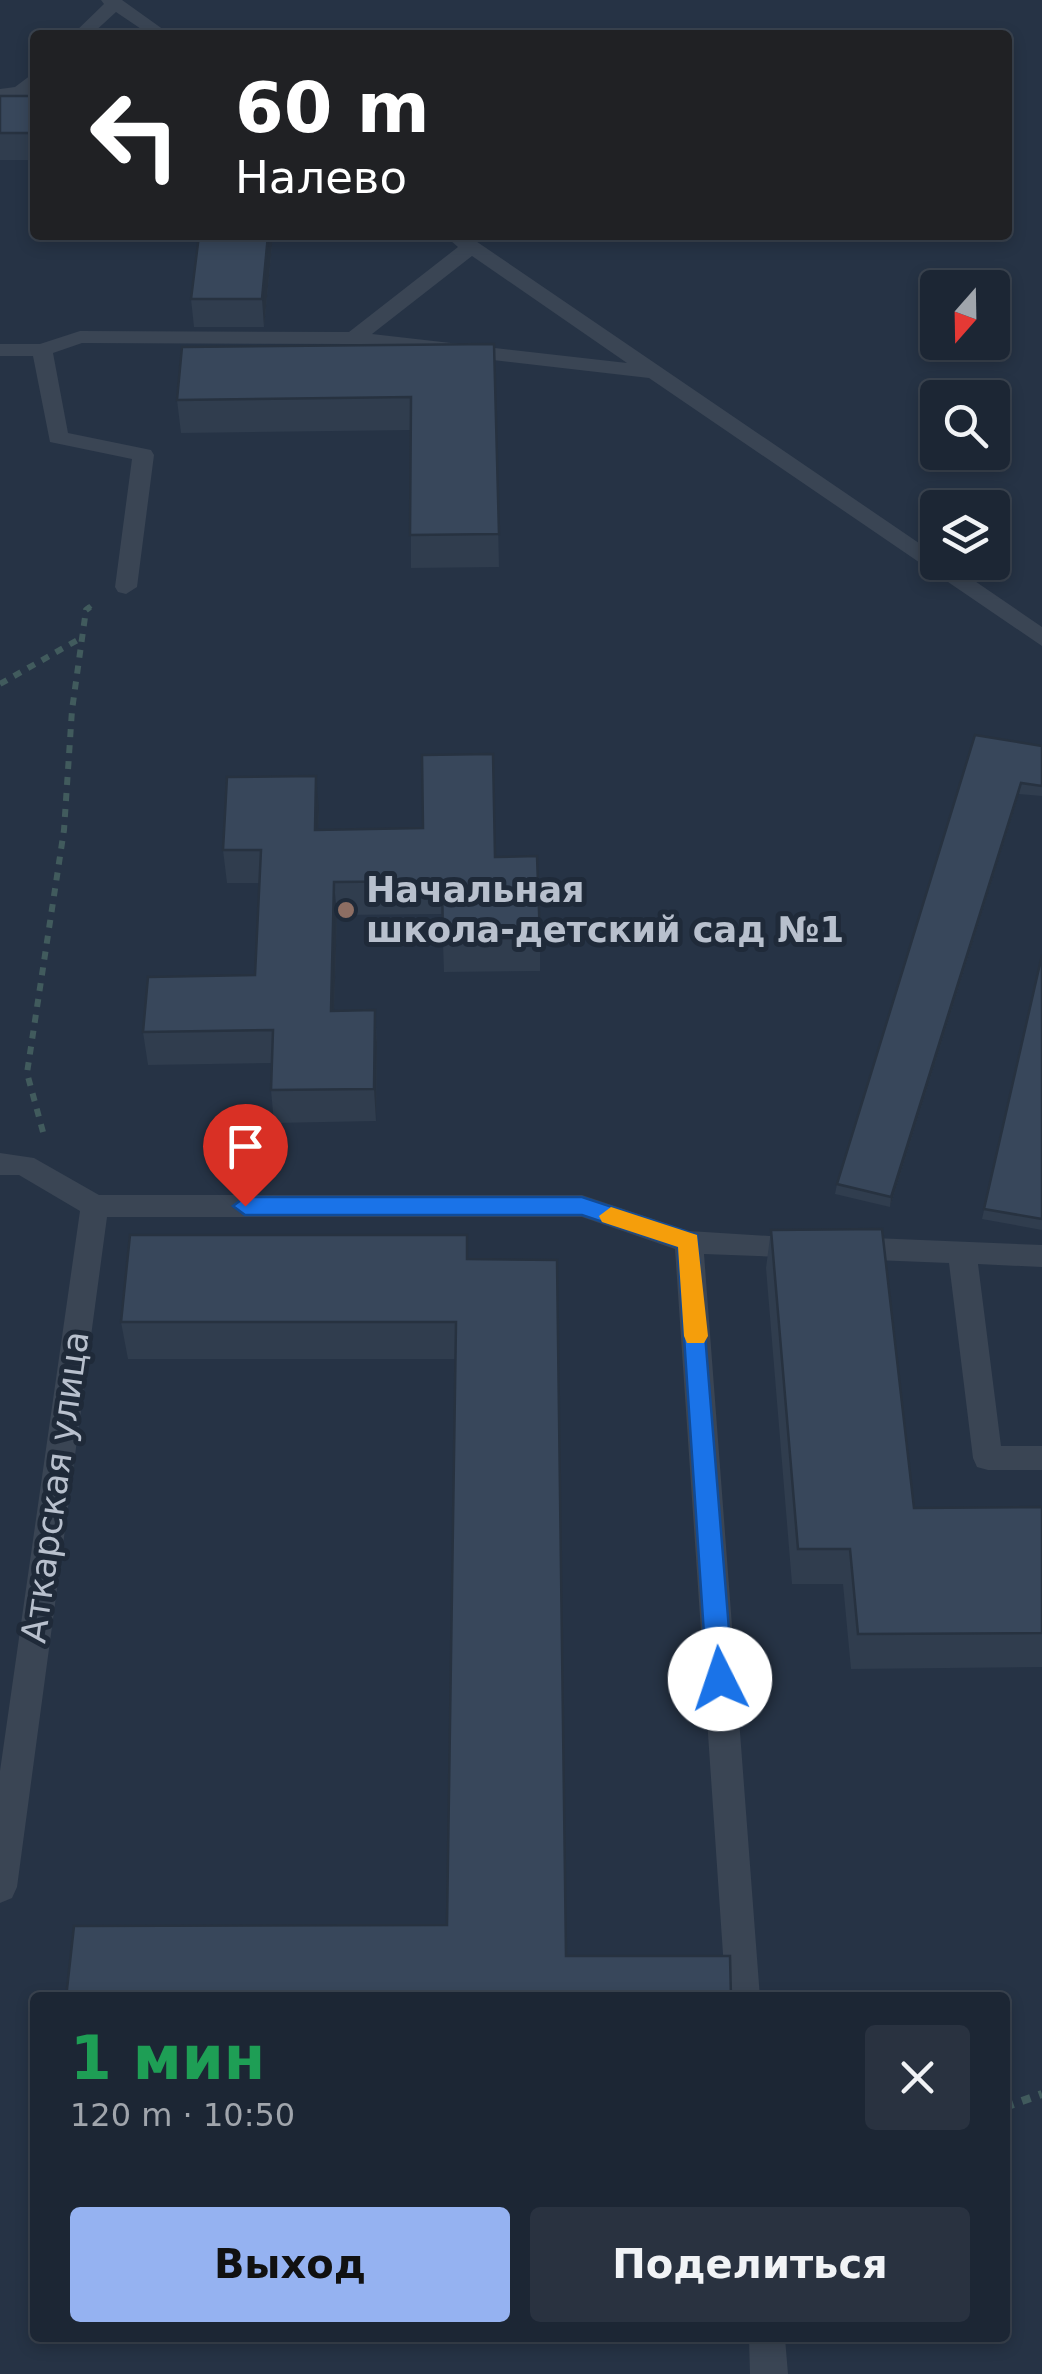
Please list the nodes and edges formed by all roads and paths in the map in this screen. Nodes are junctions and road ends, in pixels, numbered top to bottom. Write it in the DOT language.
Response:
graph roads {
  1 [pos="113,2"];
  2 [pos="85,30"];
  3 [pos="155,30"];
  4 [pos="30,82"];
  5 [pos="0,95"];
  6 [pos="462,241"];
  7 [pos="354,338"];
  8 [pos="0,350"];
  9 [pos="42,350"];
  10 [pos="654,372"];
  11 [pos="126,587"];
  12 [pos="82,638"];
  13 [pos="1042,638"];
  14 [pos="0,684"];
  15 [pos="48,1143"];
  16 [pos="0,1164"];
  17 [pos="95,1206"];
  18 [pos="689,1242"];
  19 [pos="962,1253"];
  20 [pos="1042,1256"];
  21 [pos="1042,1458"];
  22 [pos="8,1756"];
  23 [pos="0,1887"];
  24 [pos="743,1992"];
  25 [pos="1042,2094"];
  26 [pos="1010,2104"];
  27 [pos="766,2342"];
  28 [pos="769,2374"];
  1 -- 2 [label="lane"];
  1 -- 3 [label="lane"];
  4 -- 5 [label="lane"];
  6 -- 7 [label="lane"];
  6 -- 10 [label="lane"];
  7 -- 9 [label="lane"];
  7 -- 10 [label="lane"];
  8 -- 9 [label="lane"];
  9 -- 11 [label="lane"];
  10 -- 13 [label="lane"];
  11 -- 12 [label="path"];
  12 -- 14 [label="path"];
  12 -- 15 [label="path"];
  16 -- 17 [label="lane"];
  17 -- 18 [label="lane"];
  17 -- 22 [label="lane, Аткарская улица"];
  18 -- 19 [label="lane"];
  18 -- 24 [label="lane"];
  19 -- 20 [label="lane"];
  19 -- 21 [label="lane"];
  22 -- 23 [label="lane, Аткарская улица"];
  25 -- 26 [label="path"];
  27 -- 28 [label="lane"];
}
